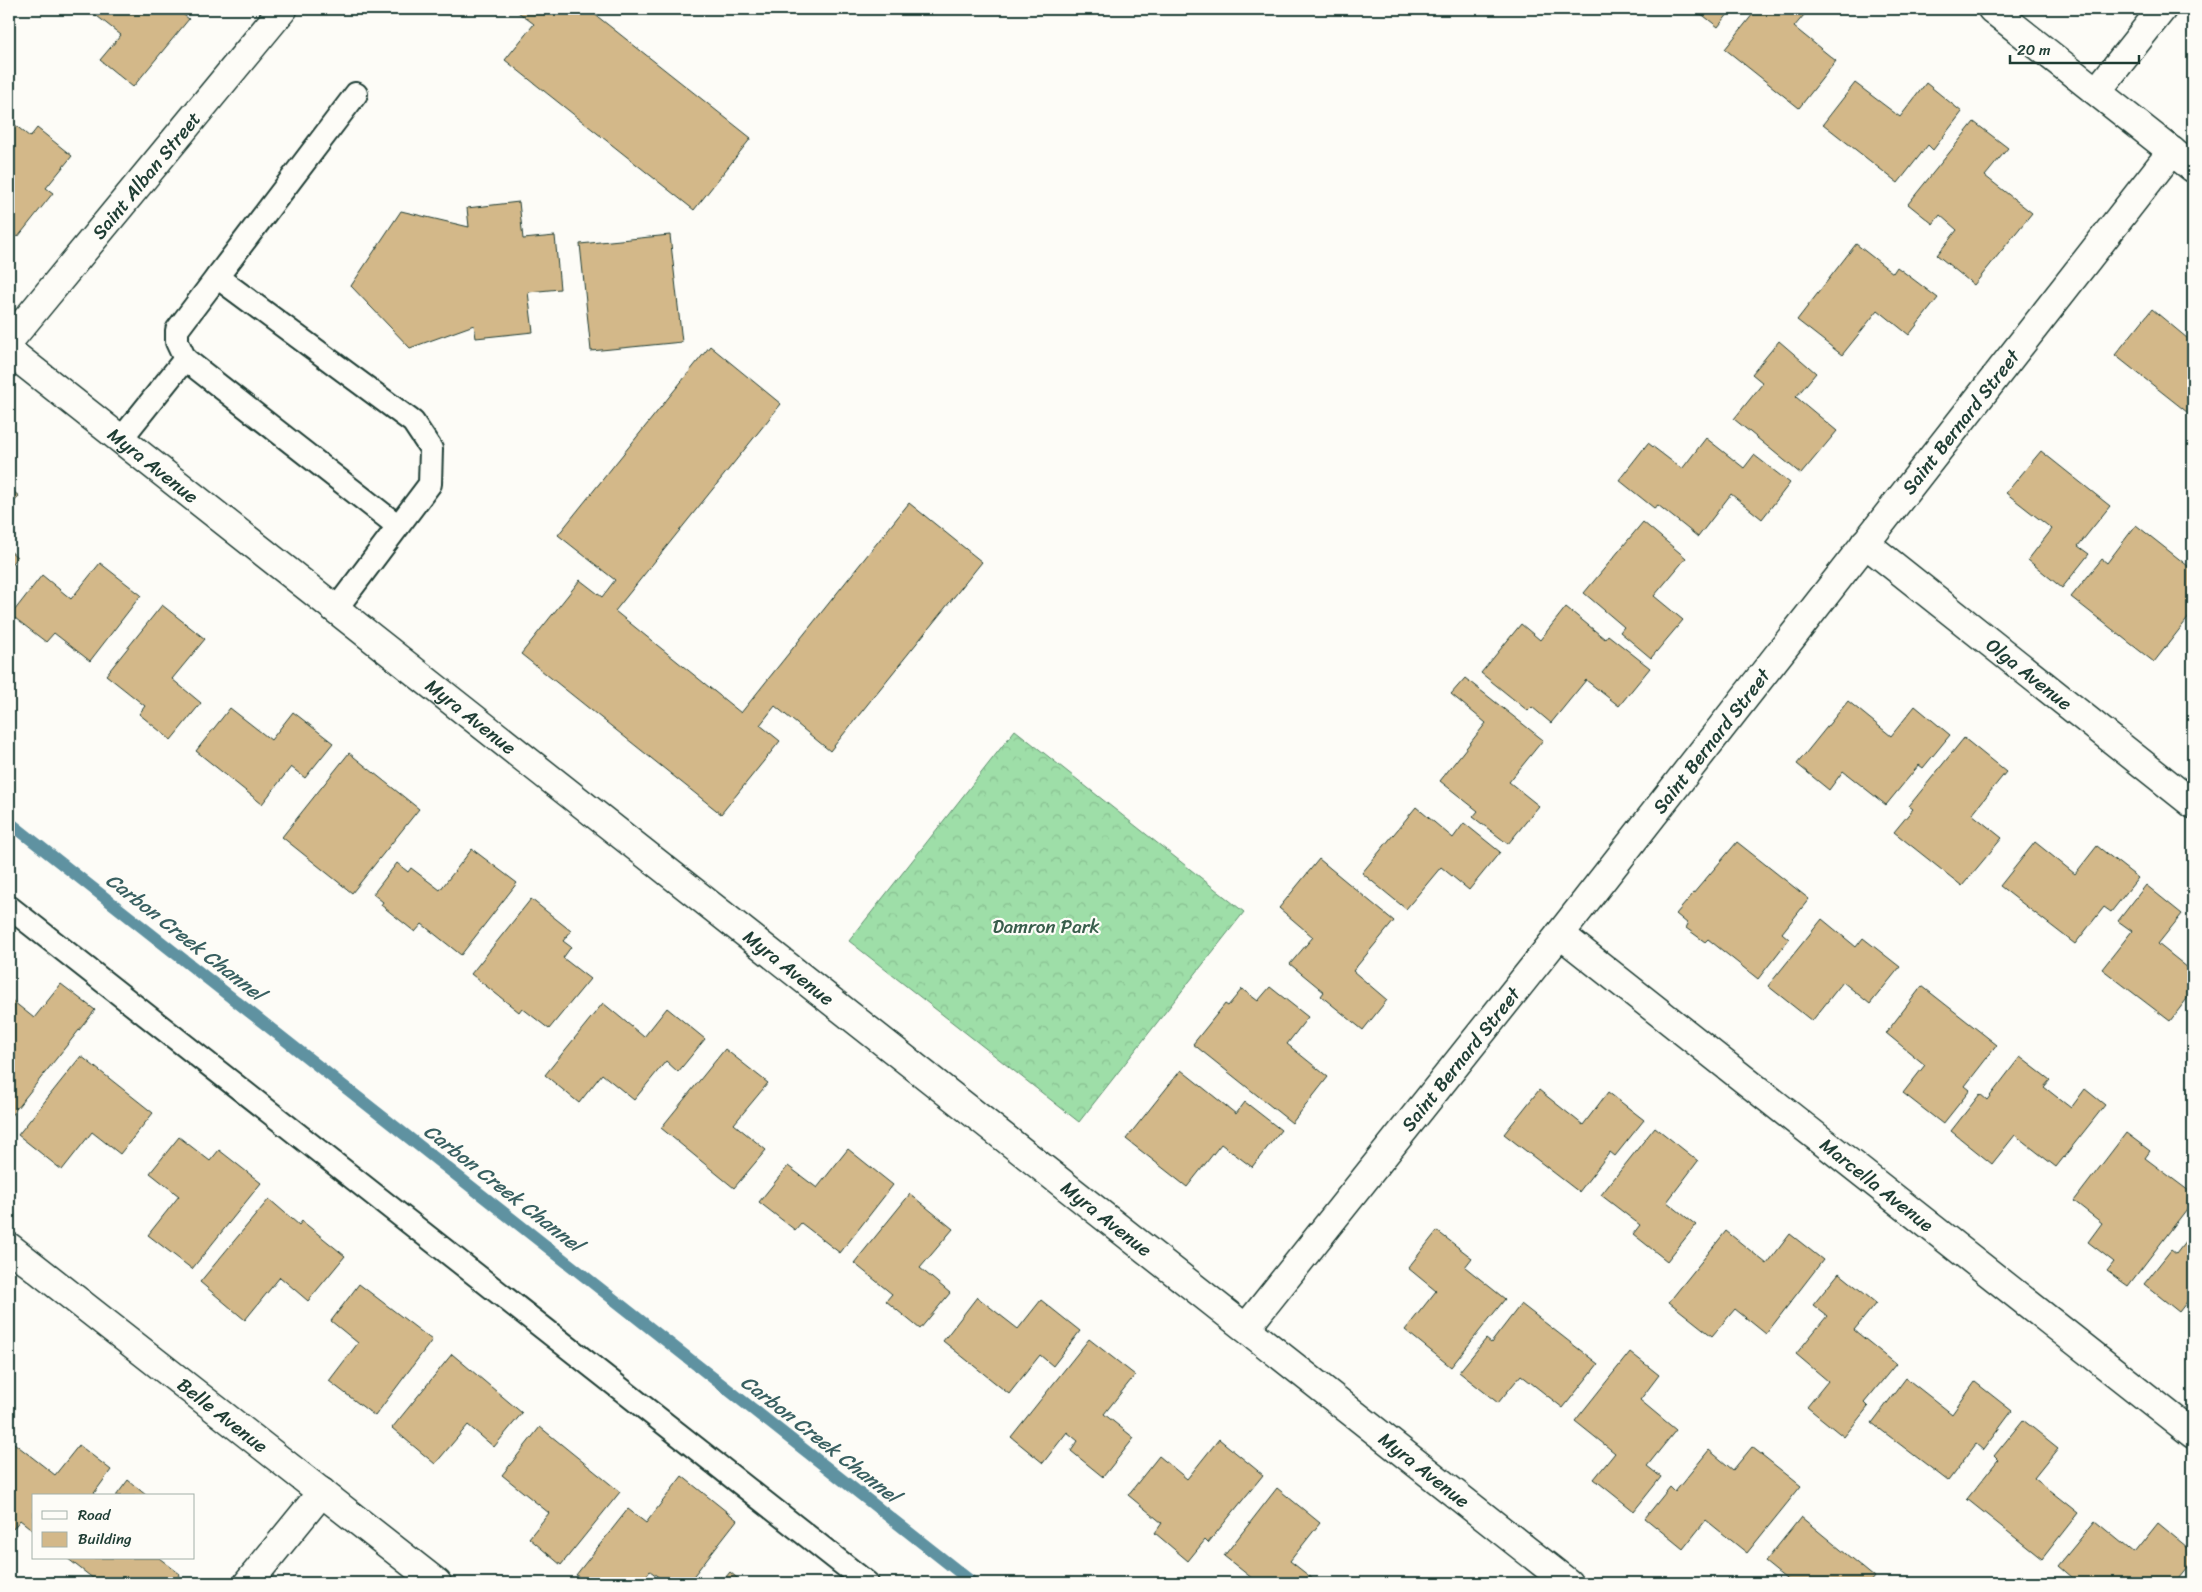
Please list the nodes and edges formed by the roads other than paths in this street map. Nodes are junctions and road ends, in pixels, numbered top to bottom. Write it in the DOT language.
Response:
graph roads {
  1 [pos="283,9"];
  2 [pos="1992,9"];
  3 [pos="2162,9"];
  4 [pos="2097,91"];
  5 [pos="356,94"];
  6 [pos="2172,151"];
  7 [pos="2193,168"];
  8 [pos="217,278"];
  9 [pos="9,341"];
  10 [pos="9,351"];
  11 [pos="186,359"];
  12 [pos="121,439"];
  13 [pos="398,526"];
  14 [pos="1864,543"];
  15 [pos="336,609"];
  16 [pos="2193,804"];
  17 [pos="9,907"];
  18 [pos="1560,934"];
  19 [pos="9,1248"];
  20 [pos="1246,1328"];
  21 [pos="2193,1434"];
  22 [pos="322,1492"];
  23 [pos="248,1583"];
  24 [pos="437,1583"];
  25 [pos="868,1583"];
  26 [pos="1568,1583"];
  1 -- 9 [label="street, Saint Alban Street"];
  2 -- 4 [label="street"];
  3 -- 4 [label="street"];
  4 -- 6 [label="street"];
  5 -- 8 [label="lane"];
  6 -- 7 [label="street"];
  6 -- 14 [label="street, Saint Bernard Street"];
  8 -- 11 [label="lane"];
  8 -- 13 [label="lane"];
  10 -- 12 [label="street, Myra Avenue"];
  11 -- 12 [label="lane"];
  11 -- 13 [label="lane"];
  12 -- 15 [label="street, Myra Avenue"];
  13 -- 15 [label="lane"];
  14 -- 16 [label="street, Olga Avenue"];
  14 -- 18 [label="street, Saint Bernard Street"];
  15 -- 20 [label="street, Myra Avenue"];
  17 -- 25 [label="lane"];
  18 -- 20 [label="street, Saint Bernard Street"];
  18 -- 21 [label="street, Marcella Avenue"];
  19 -- 22 [label="street, Belle Avenue"];
  20 -- 26 [label="street, Myra Avenue"];
  22 -- 23 [label="street"];
  22 -- 24 [label="street, Belle Avenue"];
}
